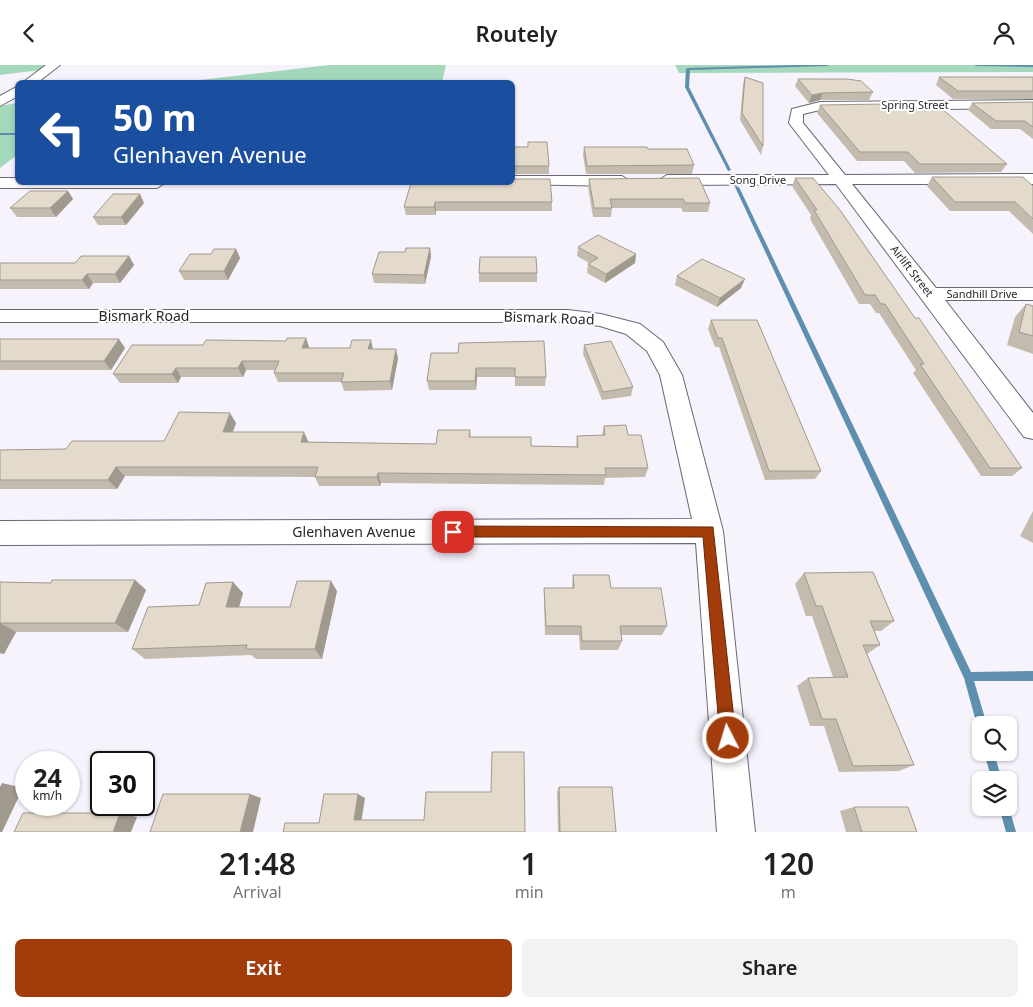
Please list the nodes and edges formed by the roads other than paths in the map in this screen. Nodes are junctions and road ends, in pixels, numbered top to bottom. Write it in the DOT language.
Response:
graph roads {
  1 [pos="54,65"];
  2 [pos="32,80"];
  3 [pos="15,92"];
  4 [pos="0,102"];
  5 [pos="1033,104"];
  6 [pos="797,111"];
  7 [pos="1033,179"];
  8 [pos="841,180"];
  9 [pos="515,181"];
  10 [pos="0,183"];
  11 [pos="15,183"];
  12 [pos="1033,293"];
  13 [pos="930,294"];
  14 [pos="0,316"];
  15 [pos="1033,430"];
  16 [pos="709,531"];
  17 [pos="0,533"];
  18 [pos="736,832"];
  1 -- 2 [label="street"];
  3 -- 4 [label="street"];
  5 -- 6 [label="street, Spring Street"];
  6 -- 8 [label="street, Airlift Street"];
  7 -- 8 [label="street, Song Drive"];
  8 -- 9 [label="street, Song Drive"];
  8 -- 13 [label="street, Airlift Street"];
  10 -- 11 [label="street"];
  12 -- 13 [label="street, Sandhill Drive"];
  13 -- 15 [label="street, Airlift Street"];
  14 -- 16 [label="street, Bismark Road"];
  16 -- 17 [label="street, Glenhaven Avenue"];
  16 -- 18 [label="street, Bismark Road"];
}
